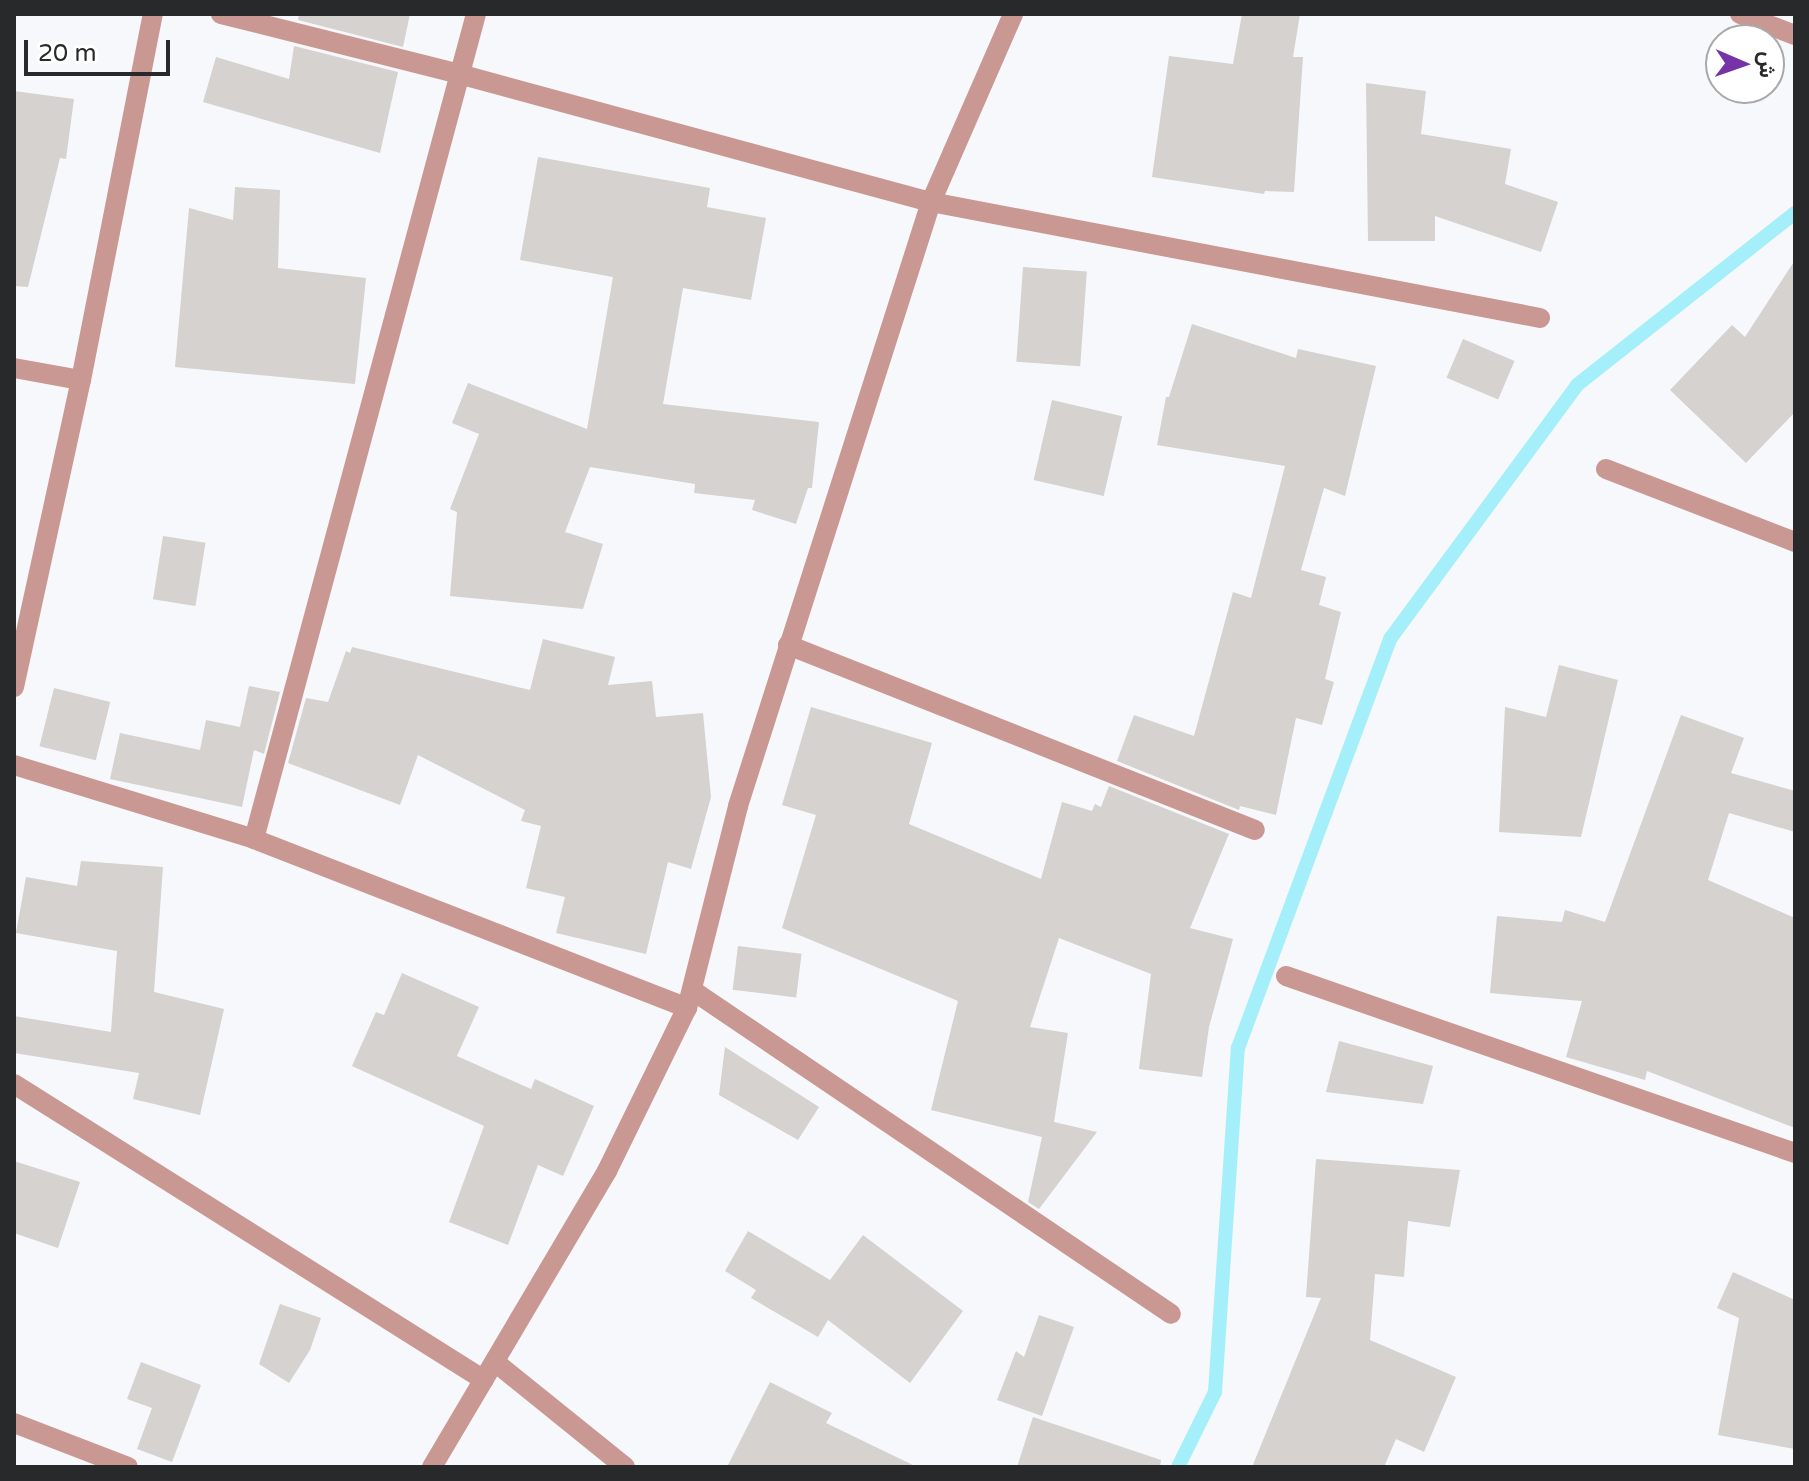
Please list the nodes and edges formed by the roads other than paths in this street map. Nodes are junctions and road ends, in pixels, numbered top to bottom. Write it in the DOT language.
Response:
graph roads {
  1 [pos="153,14"];
  2 [pos="221,14"];
  3 [pos="476,14"];
  4 [pos="1013,14"];
  5 [pos="1740,14"];
  6 [pos="1795,35"];
  7 [pos="459,74"];
  8 [pos="931,202"];
  9 [pos="1540,318"];
  10 [pos="14,368"];
  11 [pos="81,380"];
  12 [pos="1606,469"];
  13 [pos="1795,542"];
  14 [pos="788,645"];
  15 [pos="14,687"];
  16 [pos="14,765"];
  17 [pos="1255,830"];
  18 [pos="254,839"];
  19 [pos="1286,976"];
  20 [pos="690,999"];
  21 [pos="14,1084"];
  22 [pos="1795,1153"];
  23 [pos="1171,1314"];
  24 [pos="495,1362"];
  25 [pos="484,1380"];
  26 [pos="14,1423"];
  27 [pos="128,1467"];
  28 [pos="432,1467"];
  29 [pos="625,1467"];
  1 -- 11 [label="street"];
  2 -- 7 [label="street"];
  3 -- 7 [label="street"];
  4 -- 8 [label="street"];
  5 -- 6 [label="street"];
  7 -- 8 [label="street"];
  7 -- 18 [label="street"];
  8 -- 9 [label="street"];
  8 -- 14 [label="street"];
  10 -- 11 [label="street"];
  11 -- 15 [label="street"];
  12 -- 13 [label="street"];
  14 -- 17 [label="street"];
  14 -- 20 [label="street"];
  16 -- 18 [label="street"];
  18 -- 20 [label="street"];
  19 -- 22 [label="street"];
  20 -- 23 [label="street"];
  20 -- 24 [label="street"];
  21 -- 25 [label="street"];
  24 -- 25 [label="street"];
  24 -- 29 [label="street"];
  25 -- 28 [label="street"];
  26 -- 27 [label="street"];
}
